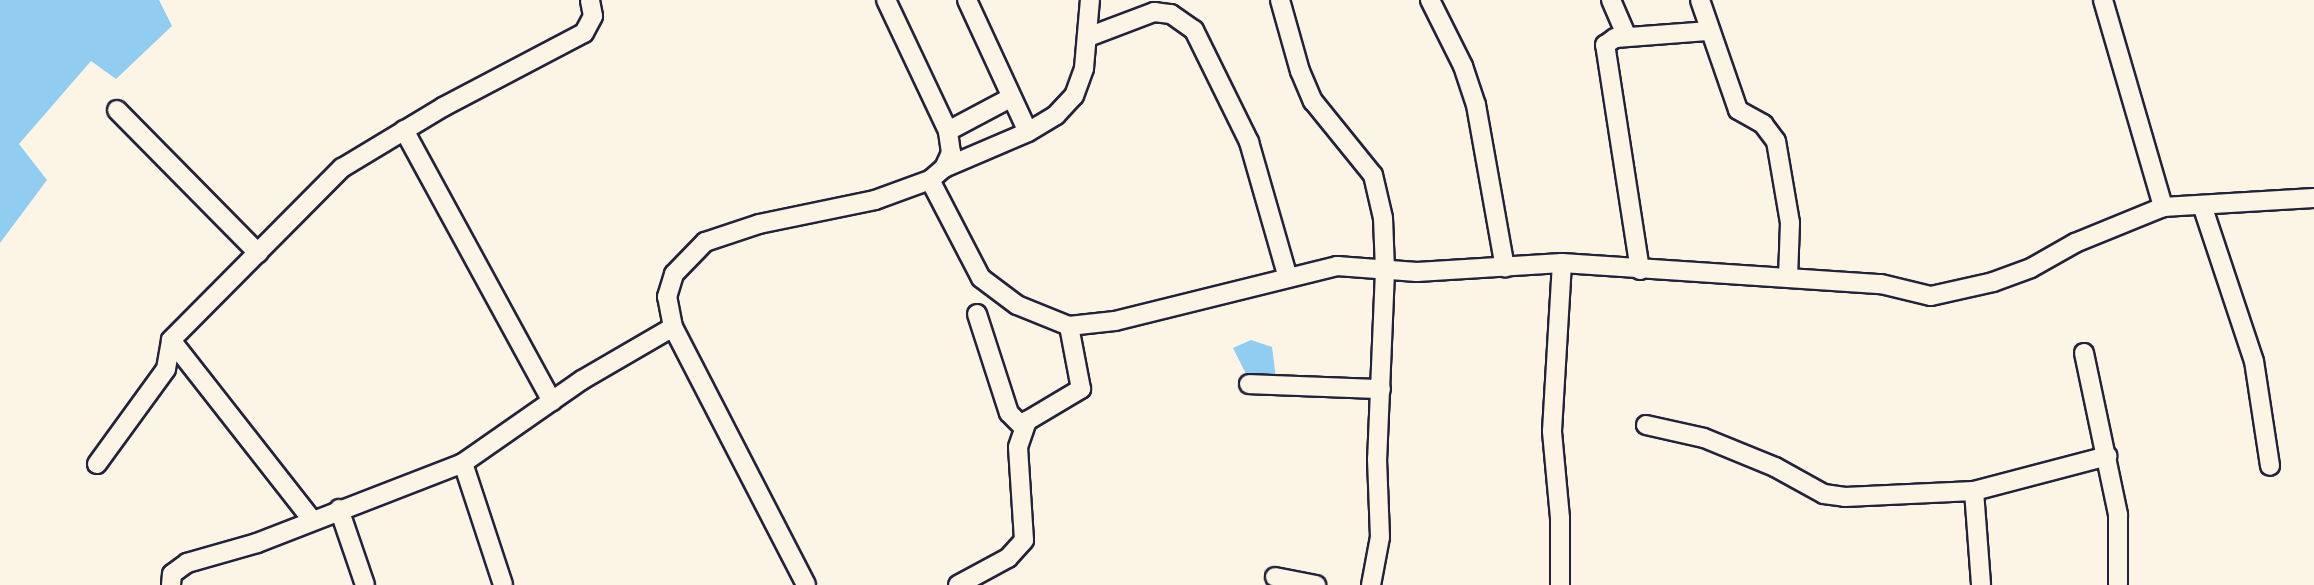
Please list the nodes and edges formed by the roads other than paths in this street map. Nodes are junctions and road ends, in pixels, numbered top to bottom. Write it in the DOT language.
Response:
graph roads {
  1 [pos="590,0"];
  2 [pos="886,0"];
  3 [pos="967,0"];
  4 [pos="1090,0"];
  5 [pos="1280,0"];
  6 [pos="1430,0"];
  7 [pos="1611,0"];
  8 [pos="1700,0"];
  9 [pos="2104,0"];
  10 [pos="1708,30"];
  11 [pos="1088,37"];
  12 [pos="1627,37"];
  13 [pos="1012,97"];
  14 [pos="117,110"];
  15 [pos="404,130"];
  16 [pos="948,131"];
  17 [pos="1028,132"];
  18 [pos="944,168"];
  19 [pos="930,180"];
  20 [pos="2314,198"];
  21 [pos="2202,205"];
  22 [pos="2163,206"];
  23 [pos="258,253"];
  24 [pos="1562,263"];
  25 [pos="1505,267"];
  26 [pos="1640,270"];
  27 [pos="1385,271"];
  28 [pos="1788,277"];
  29 [pos="1288,278"];
  30 [pos="976,314"];
  31 [pos="1069,326"];
  32 [pos="673,327"];
  33 [pos="171,340"];
  34 [pos="2084,353"];
  35 [pos="1249,384"];
  36 [pos="1381,389"];
  37 [pos="552,401"];
  38 [pos="1646,425"];
  39 [pos="1023,427"];
  40 [pos="2107,456"];
  41 [pos="463,463"];
  42 [pos="97,464"];
  43 [pos="2270,466"];
  44 [pos="1974,491"];
  45 [pos="339,509"];
  46 [pos="312,520"];
  47 [pos="1275,577"];
  48 [pos="171,585"];
  49 [pos="365,585"];
  50 [pos="503,585"];
  51 [pos="806,585"];
  52 [pos="958,585"];
  53 [pos="1316,585"];
  54 [pos="1371,585"];
  55 [pos="1560,585"];
  56 [pos="1981,585"];
  57 [pos="2119,585"];
  1 -- 15 [label="street"];
  2 -- 16 [label="street"];
  3 -- 13 [label="street"];
  4 -- 11 [label="street"];
  5 -- 27 [label="street"];
  6 -- 25 [label="street"];
  7 -- 12 [label="street"];
  8 -- 10 [label="street"];
  9 -- 22 [label="street"];
  10 -- 12 [label="street"];
  10 -- 28 [label="street"];
  11 -- 17 [label="street"];
  11 -- 29 [label="street"];
  12 -- 26 [label="street"];
  13 -- 16 [label="street"];
  13 -- 17 [label="street"];
  14 -- 23 [label="street"];
  15 -- 23 [label="street"];
  15 -- 37 [label="street"];
  16 -- 18 [label="street"];
  17 -- 18 [label="street"];
  18 -- 19 [label="street"];
  19 -- 31 [label="street"];
  19 -- 32 [label="street"];
  20 -- 21 [label="street"];
  21 -- 22 [label="street"];
  21 -- 43 [label="street"];
  22 -- 28 [label="street"];
  23 -- 33 [label="street"];
  24 -- 25 [label="street"];
  24 -- 26 [label="street"];
  24 -- 55 [label="street"];
  25 -- 27 [label="street"];
  26 -- 28 [label="street"];
  27 -- 29 [label="street"];
  27 -- 36 [label="street"];
  29 -- 31 [label="street"];
  30 -- 39 [label="street"];
  31 -- 39 [label="street"];
  32 -- 37 [label="street"];
  32 -- 51 [label="street"];
  33 -- 42 [label="street"];
  33 -- 46 [label="street"];
  34 -- 40 [label="street"];
  35 -- 36 [label="street"];
  36 -- 54 [label="street"];
  37 -- 41 [label="street"];
  38 -- 44 [label="street"];
  39 -- 52 [label="street"];
  40 -- 44 [label="street"];
  40 -- 57 [label="street"];
  41 -- 45 [label="street"];
  41 -- 50 [label="street"];
  44 -- 56 [label="street"];
  45 -- 46 [label="street"];
  45 -- 49 [label="street"];
  46 -- 48 [label="street"];
  47 -- 53 [label="street"];
}
